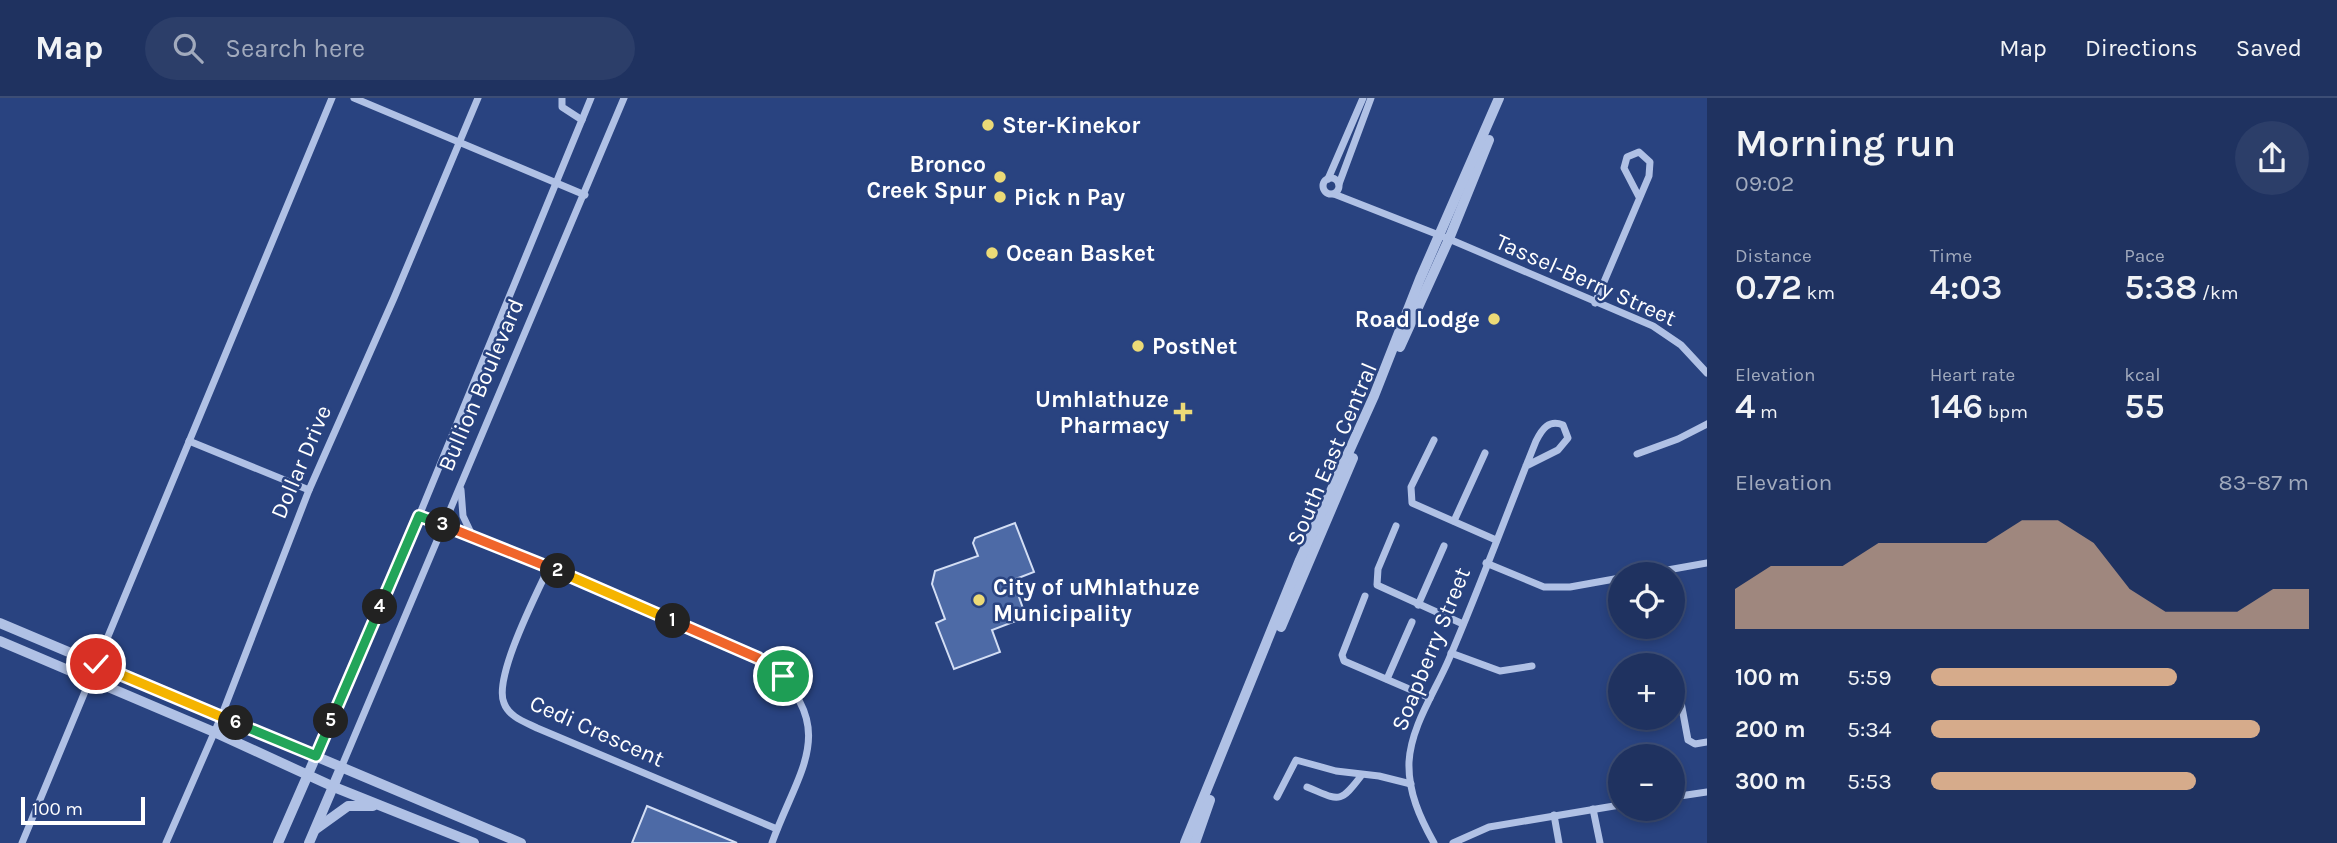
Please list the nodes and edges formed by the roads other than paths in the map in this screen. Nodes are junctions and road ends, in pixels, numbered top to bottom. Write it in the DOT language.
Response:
graph roads {
  1 [pos="332,98"];
  2 [pos="354,98"];
  3 [pos="478,98"];
  4 [pos="562,98"];
  5 [pos="591,98"];
  6 [pos="624,98"];
  7 [pos="1363,98"];
  8 [pos="1371,98"];
  9 [pos="1499,98"];
  10 [pos="1505,98"];
  11 [pos="582,120"];
  12 [pos="459,143"];
  13 [pos="1328,178"];
  14 [pos="556,182"];
  15 [pos="1339,185"];
  16 [pos="1334,194"];
  17 [pos="585,195"];
  18 [pos="1639,197"];
  19 [pos="1358,202"];
  20 [pos="1444,238"];
  21 [pos="1595,303"];
  22 [pos="1707,373"];
  23 [pos="1707,424"];
  24 [pos="1434,440"];
  25 [pos="189,441"];
  26 [pos="1485,453"];
  27 [pos="1637,454"];
  28 [pos="1526,466"];
  29 [pos="461,486"];
  30 [pos="309,490"];
  31 [pos="419,516"];
  32 [pos="1454,521"];
  33 [pos="444,525"];
  34 [pos="1396,526"];
  35 [pos="472,536"];
  36 [pos="1496,540"];
  37 [pos="1444,545"];
  38 [pos="1486,563"];
  39 [pos="1707,563"];
  40 [pos="549,567"];
  41 [pos="1685,567"];
  42 [pos="1608,580"];
  43 [pos="1366,596"];
  44 [pos="1418,605"];
  45 [pos="1412,622"];
  46 [pos="0,623"];
  47 [pos="1463,624"];
  48 [pos="0,641"];
  49 [pos="1451,653"];
  50 [pos="96,664"];
  51 [pos="1532,666"];
  52 [pos="1387,679"];
  53 [pos="90,680"];
  54 [pos="1430,698"];
  55 [pos="221,717"];
  56 [pos="1685,724"];
  57 [pos="214,732"];
  58 [pos="1707,742"];
  59 [pos="316,756"];
  60 [pos="341,768"];
  61 [pos="306,775"];
  62 [pos="1361,776"];
  63 [pos="1411,784"];
  64 [pos="334,787"];
  65 [pos="1307,787"];
  66 [pos="1707,792"];
  67 [pos="1685,795"];
  68 [pos="1277,797"];
  69 [pos="1608,807"];
  70 [pos="390,808"];
  71 [pos="1593,809"];
  72 [pos="1554,815"];
  73 [pos="1196,825"];
  74 [pos="316,829"];
  75 [pos="777,829"];
  76 [pos="22,843"];
  77 [pos="166,843"];
  78 [pos="278,843"];
  79 [pos="309,843"];
  80 [pos="474,843"];
  81 [pos="521,843"];
  82 [pos="772,843"];
  83 [pos="1185,843"];
  84 [pos="1195,843"];
  85 [pos="1433,843"];
  86 [pos="1453,843"];
  87 [pos="1559,843"];
  88 [pos="1600,843"];
  1 -- 25 [label="street"];
  2 -- 12 [label="street"];
  3 -- 12 [label="street, Dollar Drive"];
  4 -- 11 [label="street"];
  5 -- 11 [label="street, Bullion Boulevard"];
  6 -- 17 [label="street, Bullion Boulevard"];
  7 -- 13 [label="street"];
  8 -- 15 [label="street"];
  9 -- 20 [label="street, South East Central"];
  10 -- 20 [label="street, South East Central"];
  11 -- 14 [label="street, Bullion Boulevard"];
  12 -- 14 [label="street"];
  12 -- 30 [label="street, Dollar Drive"];
  13 -- 15 [label="street"];
  13 -- 16 [label="street"];
  14 -- 17 [label="street"];
  14 -- 31 [label="street, Bullion Boulevard"];
  15 -- 16 [label="street"];
  15 -- 19 [label="street"];
  16 -- 19 [label="street"];
  17 -- 29 [label="street, Bullion Boulevard"];
  18 -- 18 [label="street"];
  18 -- 21 [label="street"];
  19 -- 20 [label="street, Tassel-Berry Street"];
  20 -- 21 [label="street, Tassel-Berry Street"];
  20 -- 73 [label="street, South East Central"];
  21 -- 22 [label="street, Tassel-Berry Street"];
  23 -- 27 [label="street"];
  24 -- 32 [label="street"];
  25 -- 30 [label="street"];
  25 -- 50 [label="street"];
  26 -- 32 [label="street"];
  28 -- 28 [label="street"];
  28 -- 36 [label="street"];
  29 -- 33 [label="street, Bullion Boulevard"];
  29 -- 35 [label="street"];
  30 -- 55 [label="street, Dollar Drive"];
  31 -- 33 [label="street"];
  31 -- 59 [label="street, Bullion Boulevard"];
  32 -- 36 [label="street"];
  33 -- 35 [label="street"];
  33 -- 60 [label="street, Bullion Boulevard"];
  34 -- 44 [label="street"];
  35 -- 40 [label="street"];
  36 -- 38 [label="street"];
  37 -- 44 [label="street"];
  38 -- 42 [label="street, Soapberry Street"];
  38 -- 47 [label="street, Soapberry Street"];
  39 -- 41 [label="street"];
  40 -- 75 [label="street"];
  40 -- 75 [label="street, Cedi Crescent"];
  43 -- 52 [label="street"];
  44 -- 47 [label="street"];
  45 -- 52 [label="street"];
  46 -- 50 [label="street"];
  47 -- 49 [label="street, Soapberry Street"];
  48 -- 53 [label="street"];
  49 -- 51 [label="street"];
  49 -- 54 [label="street, Soapberry Street"];
  50 -- 53 [label="street"];
  50 -- 55 [label="street"];
  52 -- 54 [label="street"];
  53 -- 57 [label="street"];
  53 -- 76 [label="street"];
  54 -- 63 [label="street, Soapberry Street"];
  55 -- 57 [label="street, Dollar Drive"];
  55 -- 59 [label="street"];
  56 -- 58 [label="street"];
  57 -- 61 [label="street"];
  57 -- 77 [label="street, Dollar Drive"];
  59 -- 60 [label="street"];
  59 -- 61 [label="street, Bullion Boulevard"];
  60 -- 64 [label="street, Bullion Boulevard"];
  60 -- 81 [label="street"];
  61 -- 64 [label="street"];
  61 -- 78 [label="street, Bullion Boulevard"];
  62 -- 63 [label="street"];
  62 -- 65 [label="street"];
  62 -- 68 [label="street"];
  63 -- 85 [label="street, Soapberry Street"];
  64 -- 70 [label="street"];
  64 -- 74 [label="street, Bullion Boulevard"];
  66 -- 67 [label="street"];
  69 -- 71 [label="street"];
  70 -- 74 [label="street"];
  70 -- 80 [label="street"];
  71 -- 72 [label="street"];
  71 -- 88 [label="street"];
  72 -- 86 [label="street"];
  72 -- 87 [label="street"];
  73 -- 83 [label="street"];
  73 -- 84 [label="street"];
  74 -- 79 [label="street, Bullion Boulevard"];
  75 -- 82 [label="street"];
}
